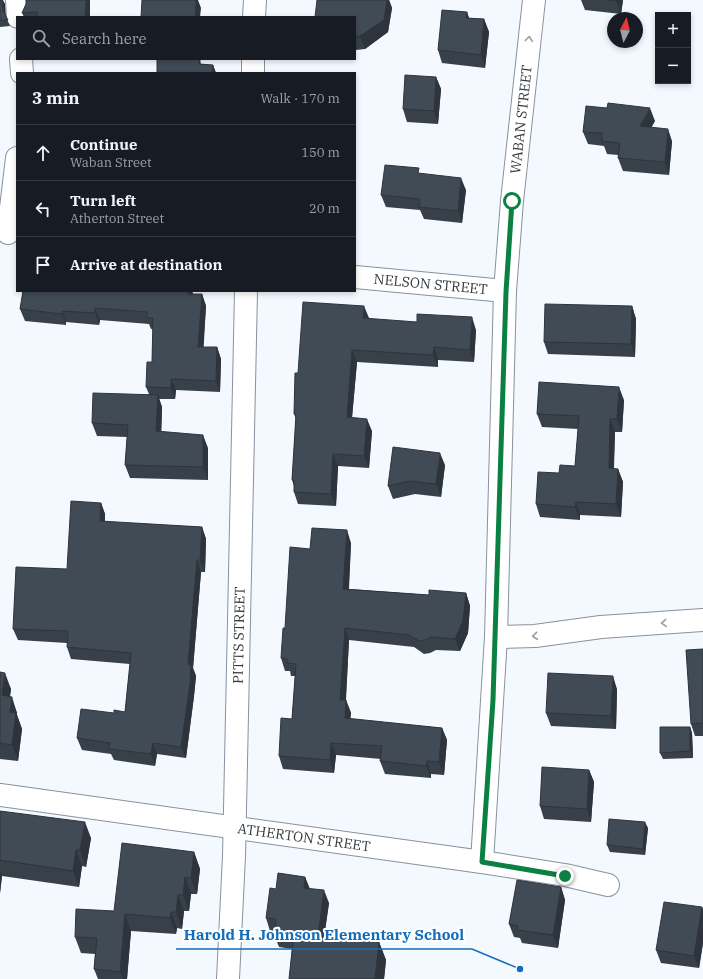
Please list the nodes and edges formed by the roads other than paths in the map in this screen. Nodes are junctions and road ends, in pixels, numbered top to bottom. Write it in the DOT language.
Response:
graph roads {
  1 [pos="17,0"];
  2 [pos="255,0"];
  3 [pos="534,0"];
  4 [pos="18,16"];
  5 [pos="254,16"];
  6 [pos="21,60"];
  7 [pos="253,60"];
  8 [pos="22,72"];
  9 [pos="253,72"];
  10 [pos="16,166"];
  11 [pos="8,233"];
  12 [pos="356,277"];
  13 [pos="246,292"];
  14 [pos="506,292"];
  15 [pos="703,620"];
  16 [pos="496,637"];
  17 [pos="0,795"];
  18 [pos="234,826"];
  19 [pos="482,862"];
  20 [pos="608,885"];
  21 [pos="228,979"];
  1 -- 4 [label="street"];
  2 -- 5 [label="street"];
  14 -- 3 [label="street, WABAN STREET, one-way"];
  6 -- 8 [label="street"];
  7 -- 9 [label="street"];
  10 -- 11 [label="street"];
  12 -- 14 [label="street, NELSON STREET"];
  13 -- 18 [label="street, PITTS STREET"];
  14 -- 16 [label="street, WABAN STREET"];
  15 -- 16 [label="street, one-way"];
  16 -- 19 [label="street, WABAN STREET"];
  17 -- 18 [label="street, ATHERTON STREET"];
  18 -- 19 [label="street, ATHERTON STREET"];
  18 -- 21 [label="street, PITTS STREET"];
  19 -- 20 [label="street, ATHERTON STREET"];
}
